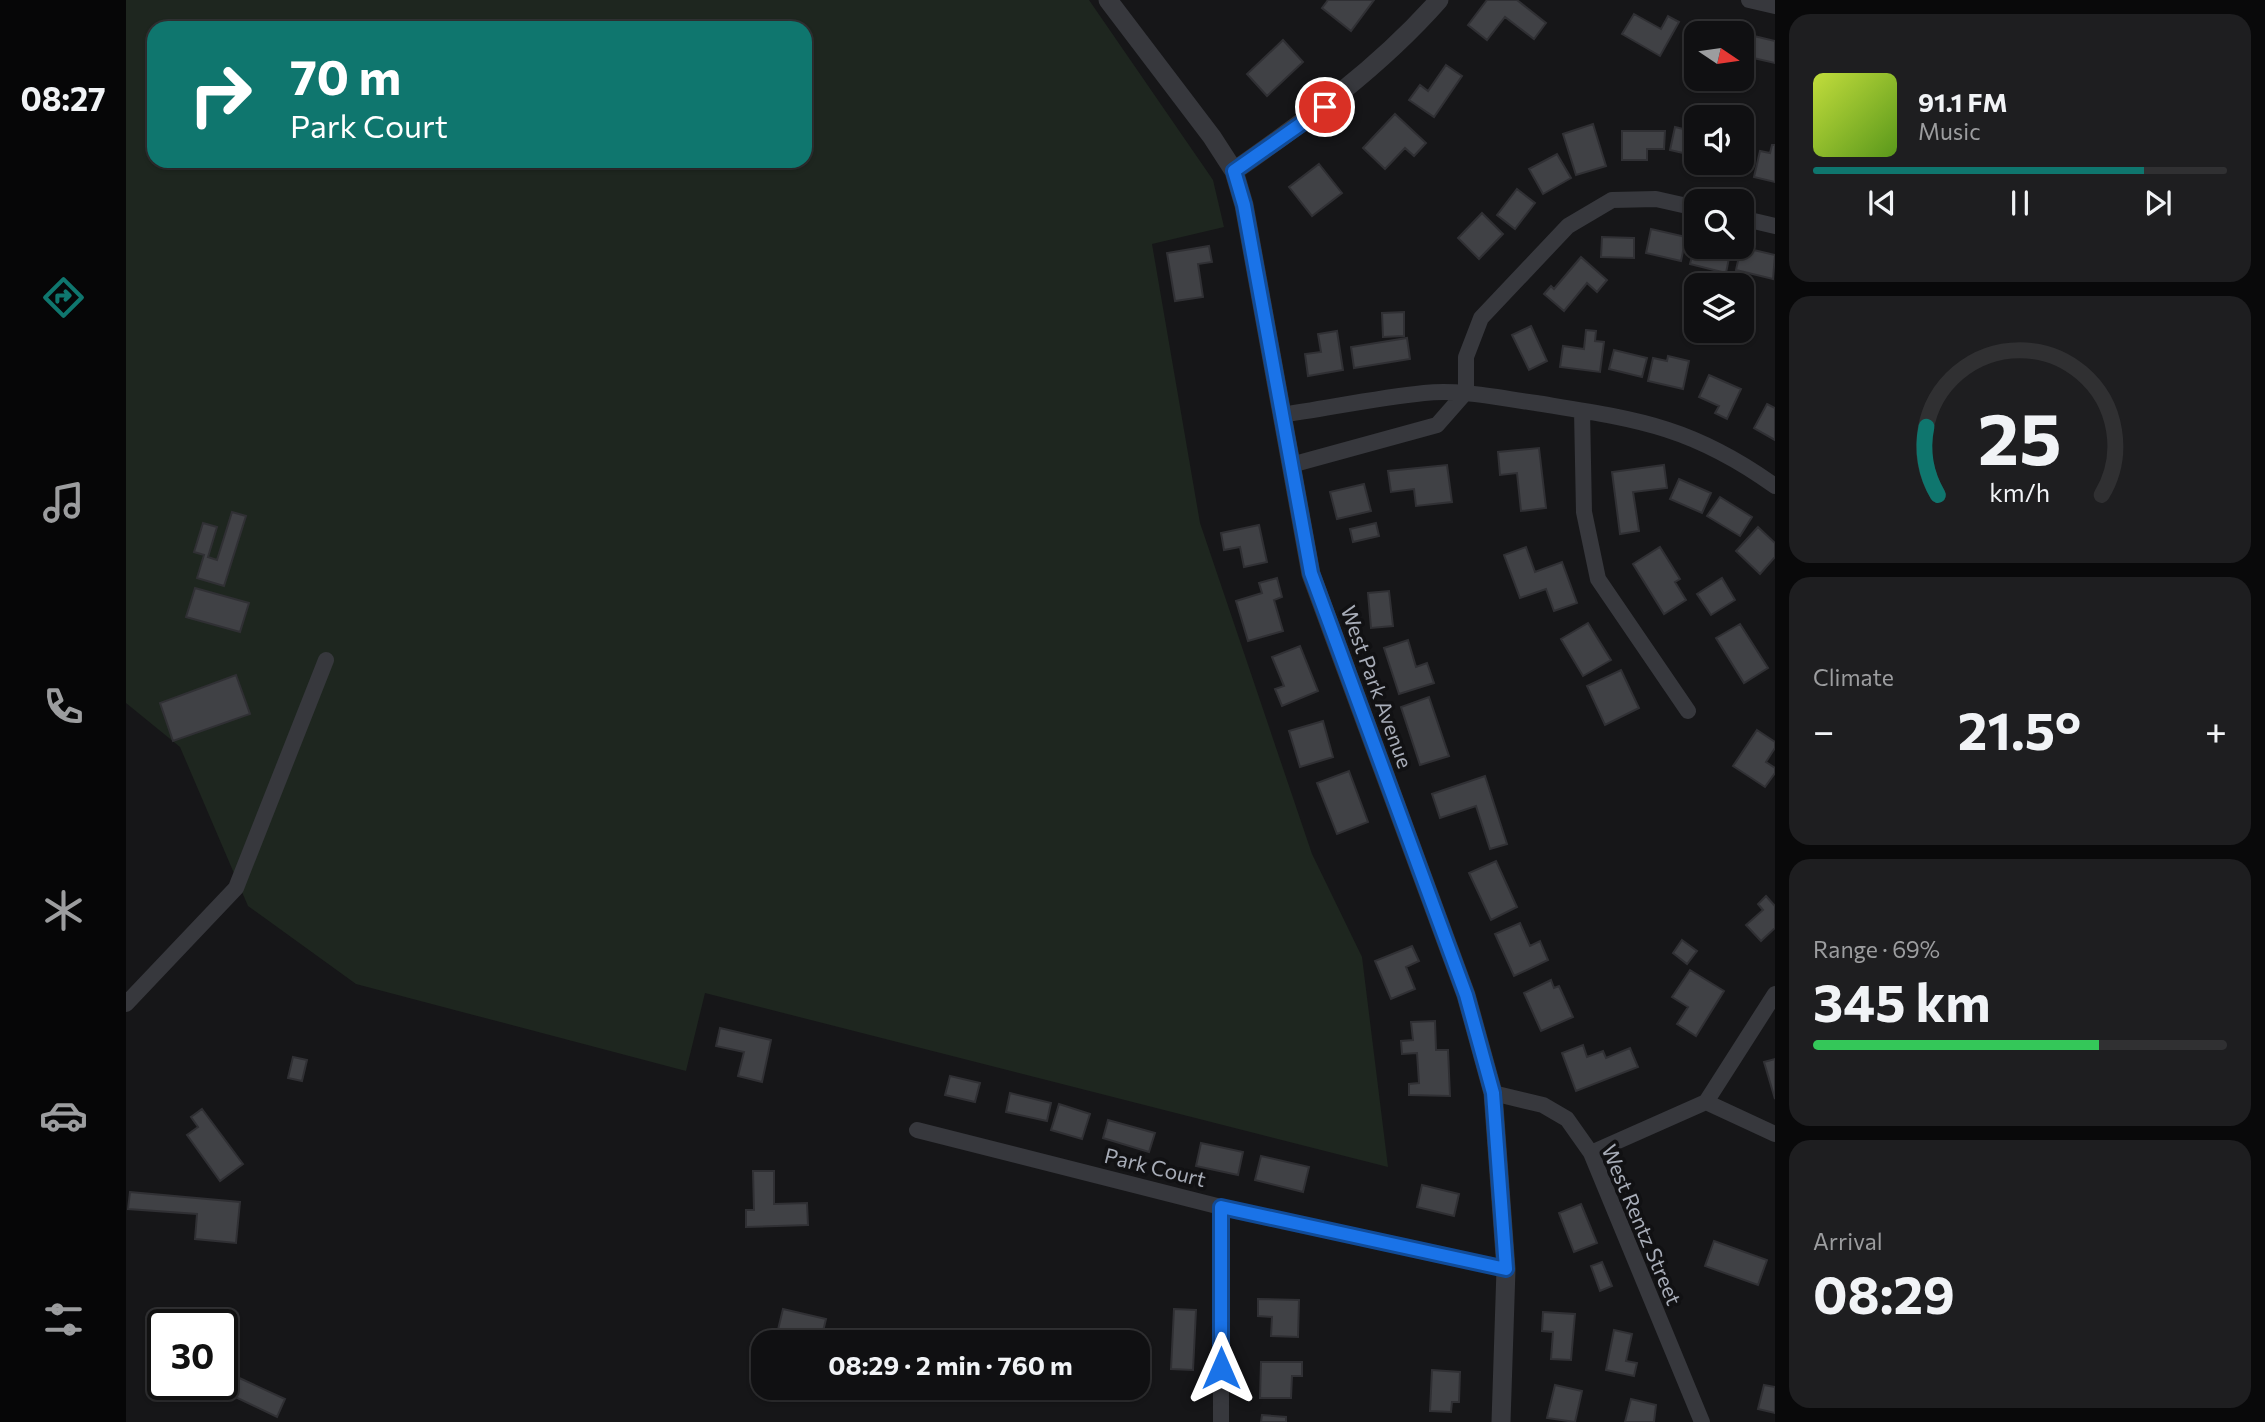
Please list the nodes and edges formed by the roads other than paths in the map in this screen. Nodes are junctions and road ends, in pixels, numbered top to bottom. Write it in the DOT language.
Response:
graph roads {
  1 [pos="1108,0"];
  2 [pos="1439,0"];
  3 [pos="1749,0"];
  4 [pos="1775,6"];
  5 [pos="1234,171"];
  6 [pos="1684,205"];
  7 [pos="1754,221"];
  8 [pos="1775,226"];
  9 [pos="1466,392"];
  10 [pos="1582,411"];
  11 [pos="1281,415"];
  12 [pos="1292,465"];
  13 [pos="1775,486"];
  14 [pos="326,660"];
  15 [pos="1688,711"];
  16 [pos="1775,994"];
  17 [pos="126,1004"];
  18 [pos="1493,1093"];
  19 [pos="1706,1102"];
  20 [pos="918,1130"];
  21 [pos="1775,1134"];
  22 [pos="1591,1153"];
  23 [pos="1221,1207"];
  24 [pos="1506,1269"];
  25 [pos="1221,1422"];
  26 [pos="1501,1422"];
  27 [pos="1702,1422"];
  1 -- 5 [label="street, West Park Avenue"];
  2 -- 5 [label="street"];
  3 -- 4 [label="street"];
  5 -- 11 [label="street, West Park Avenue"];
  6 -- 9 [label="street"];
  7 -- 8 [label="street"];
  9 -- 10 [label="street"];
  9 -- 11 [label="street"];
  9 -- 12 [label="street"];
  10 -- 13 [label="street"];
  10 -- 15 [label="street"];
  11 -- 12 [label="street, West Park Avenue"];
  12 -- 18 [label="street, West Park Avenue"];
  14 -- 17 [label="street"];
  16 -- 19 [label="street"];
  18 -- 22 [label="street, West Rentz Street"];
  18 -- 24 [label="street, West Park Avenue"];
  19 -- 21 [label="street"];
  19 -- 22 [label="street"];
  20 -- 23 [label="street, Park Court"];
  22 -- 27 [label="street, West Rentz Street"];
  23 -- 24 [label="street, Park Court"];
  23 -- 25 [label="street"];
  24 -- 26 [label="street, West Park Avenue"];
}
